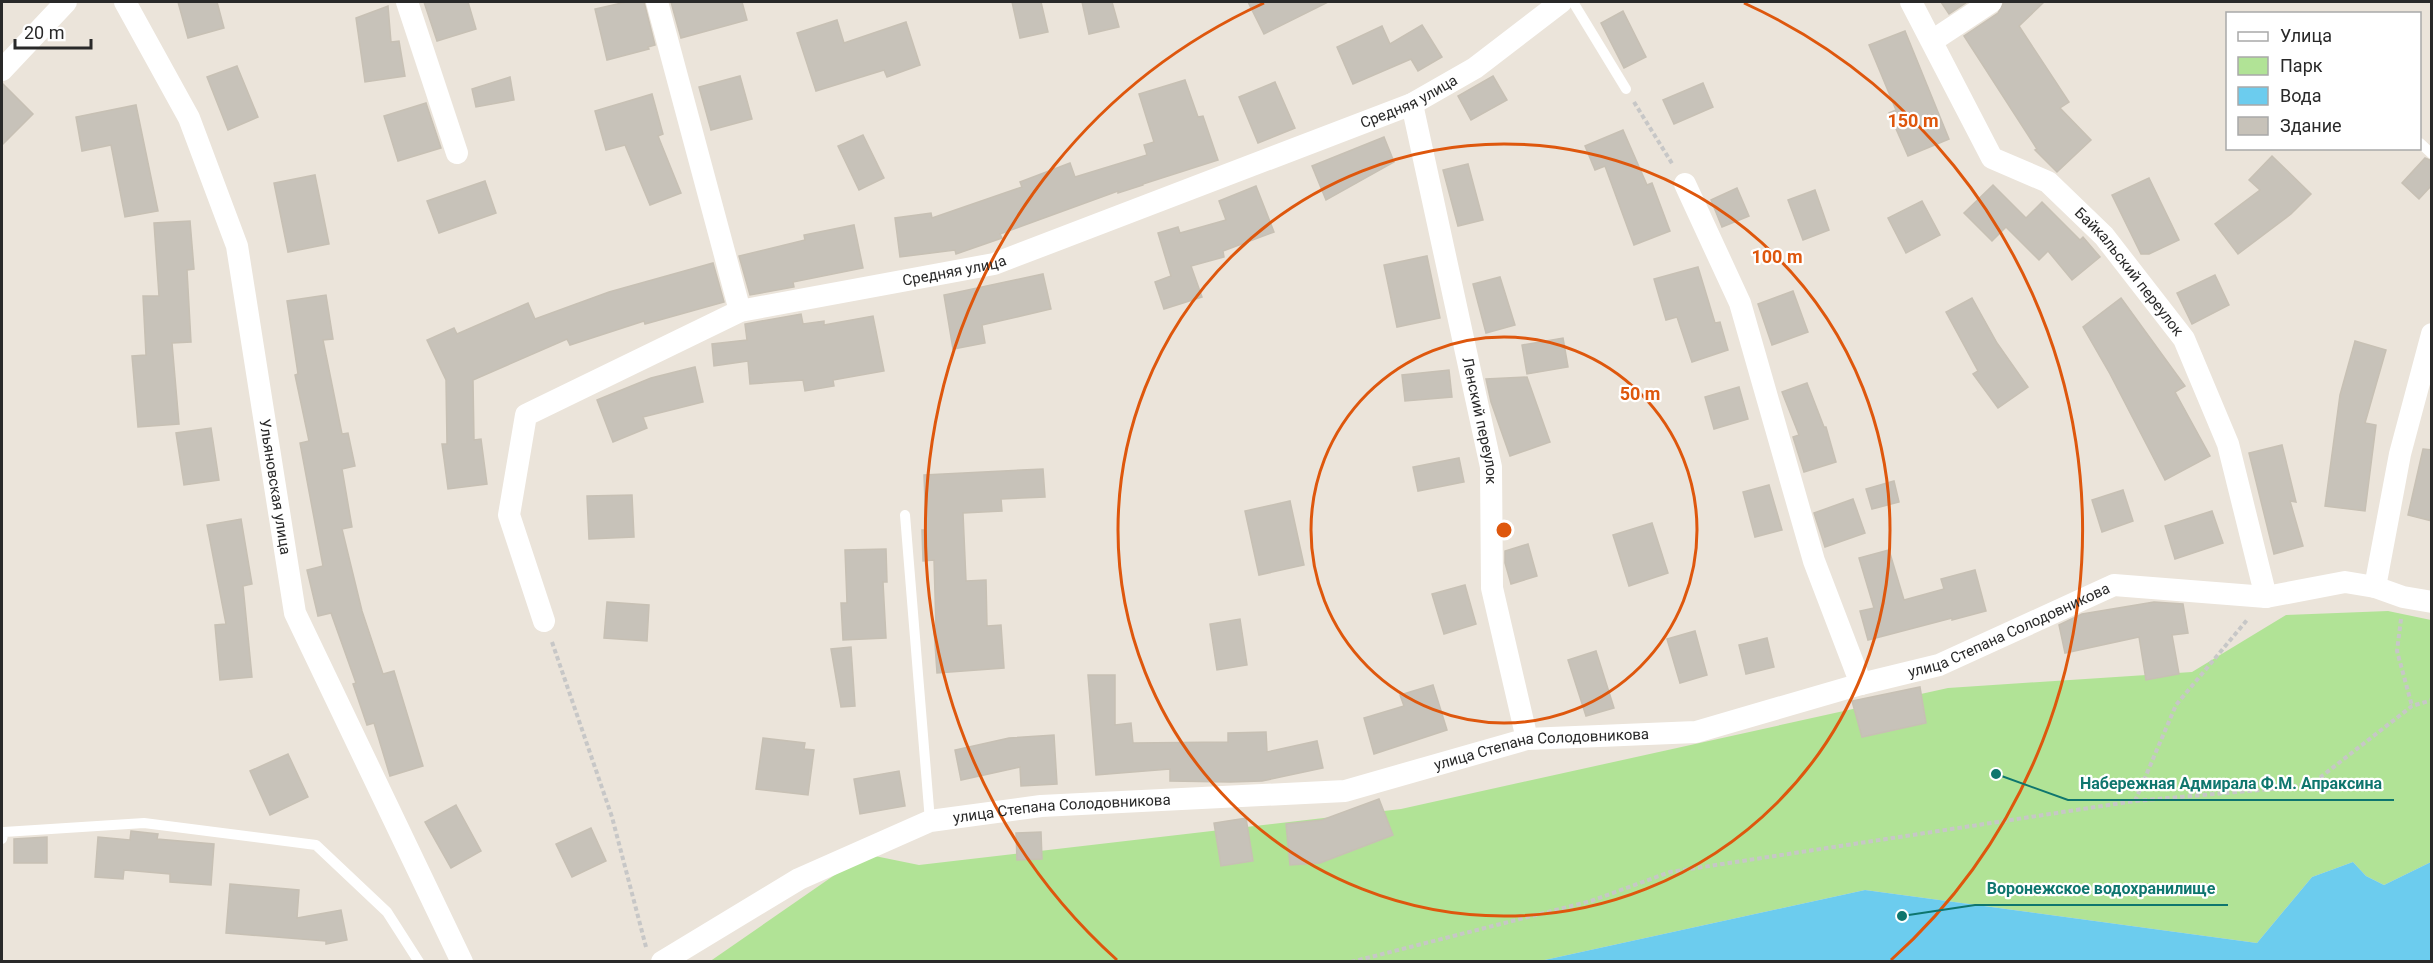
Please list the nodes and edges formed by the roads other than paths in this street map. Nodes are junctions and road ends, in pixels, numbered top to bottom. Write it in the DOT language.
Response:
graph roads {
  1 [pos="66,2"];
  2 [pos="125,2"];
  3 [pos="407,2"];
  4 [pos="657,2"];
  5 [pos="1561,2"];
  6 [pos="1573,2"];
  7 [pos="1911,2"];
  8 [pos="1991,2"];
  9 [pos="1932,41"];
  10 [pos="2,70"];
  11 [pos="1626,89"];
  12 [pos="1413,104"];
  13 [pos="457,153"];
  14 [pos="1685,184"];
  15 [pos="740,311"];
  16 [pos="2432,334"];
  17 [pos="905,515"];
  18 [pos="2374,587"];
  19 [pos="2266,597"];
  20 [pos="2432,602"];
  21 [pos="544,621"];
  22 [pos="1861,684"];
  23 [pos="1527,739"];
  24 [pos="930,821"];
  25 [pos="2,839"];
  26 [pos="655,956"];
  27 [pos="419,962"];
  28 [pos="462,962"];
  1 -- 10 [label="street"];
  2 -- 28 [label="street, Ульяновская улица"];
  3 -- 13 [label="street"];
  4 -- 15 [label="street"];
  5 -- 12 [label="street, Средняя улица"];
  6 -- 11 [label="lane"];
  7 -- 9 [label="street, Байкальский переулок"];
  8 -- 9 [label="street"];
  9 -- 19 [label="street, Байкальский переулок"];
  12 -- 15 [label="street, Средняя улица"];
  12 -- 23 [label="street, Ленский переулок"];
  14 -- 22 [label="street"];
  15 -- 21 [label="street, Средняя улица"];
  16 -- 18 [label="street"];
  17 -- 24 [label="lane"];
  18 -- 19 [label="street, улица Степана Солодовникова"];
  18 -- 20 [label="street, улица Степана Солодовникова"];
  19 -- 22 [label="street, улица Степана Солодовникова"];
  22 -- 23 [label="street, улица Степана Солодовникова"];
  23 -- 24 [label="street, улица Степана Солодовникова"];
  24 -- 26 [label="street, улица Степана Солодовникова"];
  25 -- 27 [label="lane"];
}
